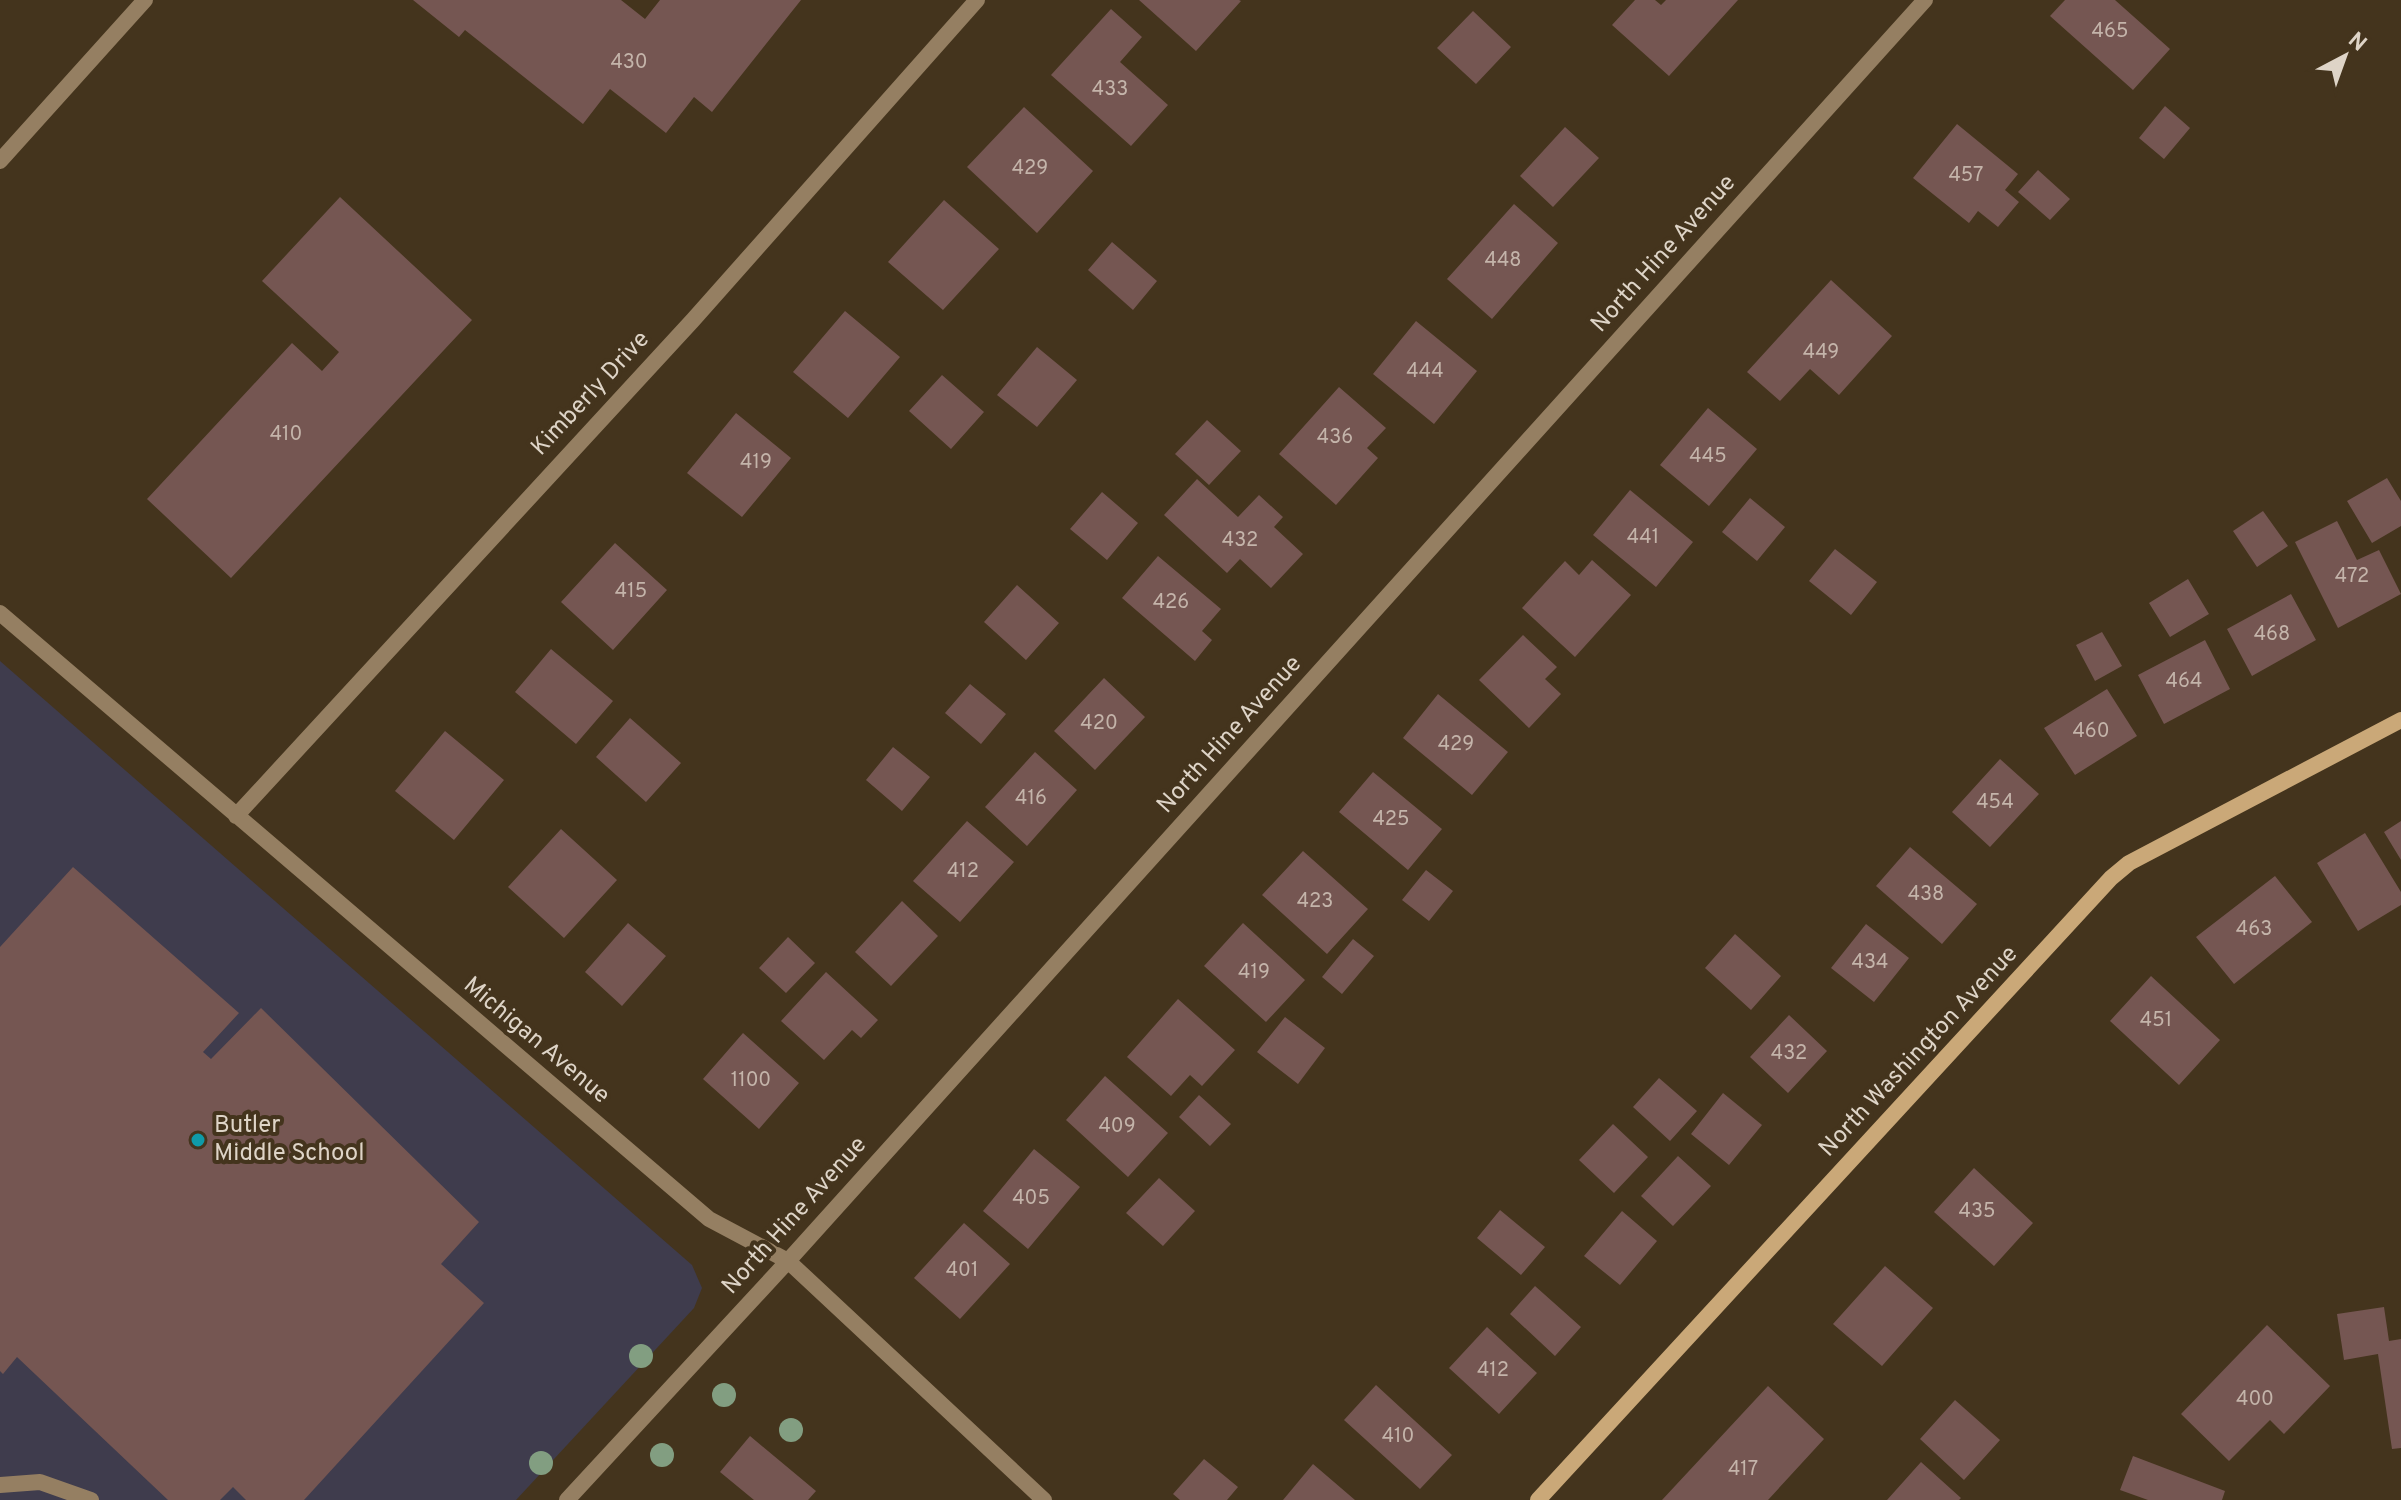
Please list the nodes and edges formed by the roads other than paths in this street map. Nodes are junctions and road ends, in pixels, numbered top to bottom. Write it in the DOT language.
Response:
graph roads {
  1 [pos="145,0"];
  2 [pos="977,0"];
  3 [pos="1925,0"];
  4 [pos="0,161"];
  5 [pos="0,613"];
  6 [pos="2401,720"];
  7 [pos="236,816"];
  8 [pos="788,1261"];
  9 [pos="0,1485"];
  10 [pos="91,1500"];
  11 [pos="567,1500"];
  12 [pos="1044,1500"];
  13 [pos="1538,1500"];
  1 -- 4 [label="street"];
  2 -- 7 [label="street, Kimberly Drive"];
  3 -- 8 [label="street, North Hine Avenue"];
  5 -- 7 [label="street, Michigan Avenue"];
  6 -- 13 [label="street, North Washington Avenue"];
  7 -- 8 [label="street, Michigan Avenue"];
  8 -- 11 [label="street, North Hine Avenue"];
  8 -- 12 [label="street, Michigan Avenue"];
  9 -- 10 [label="street"];
}
